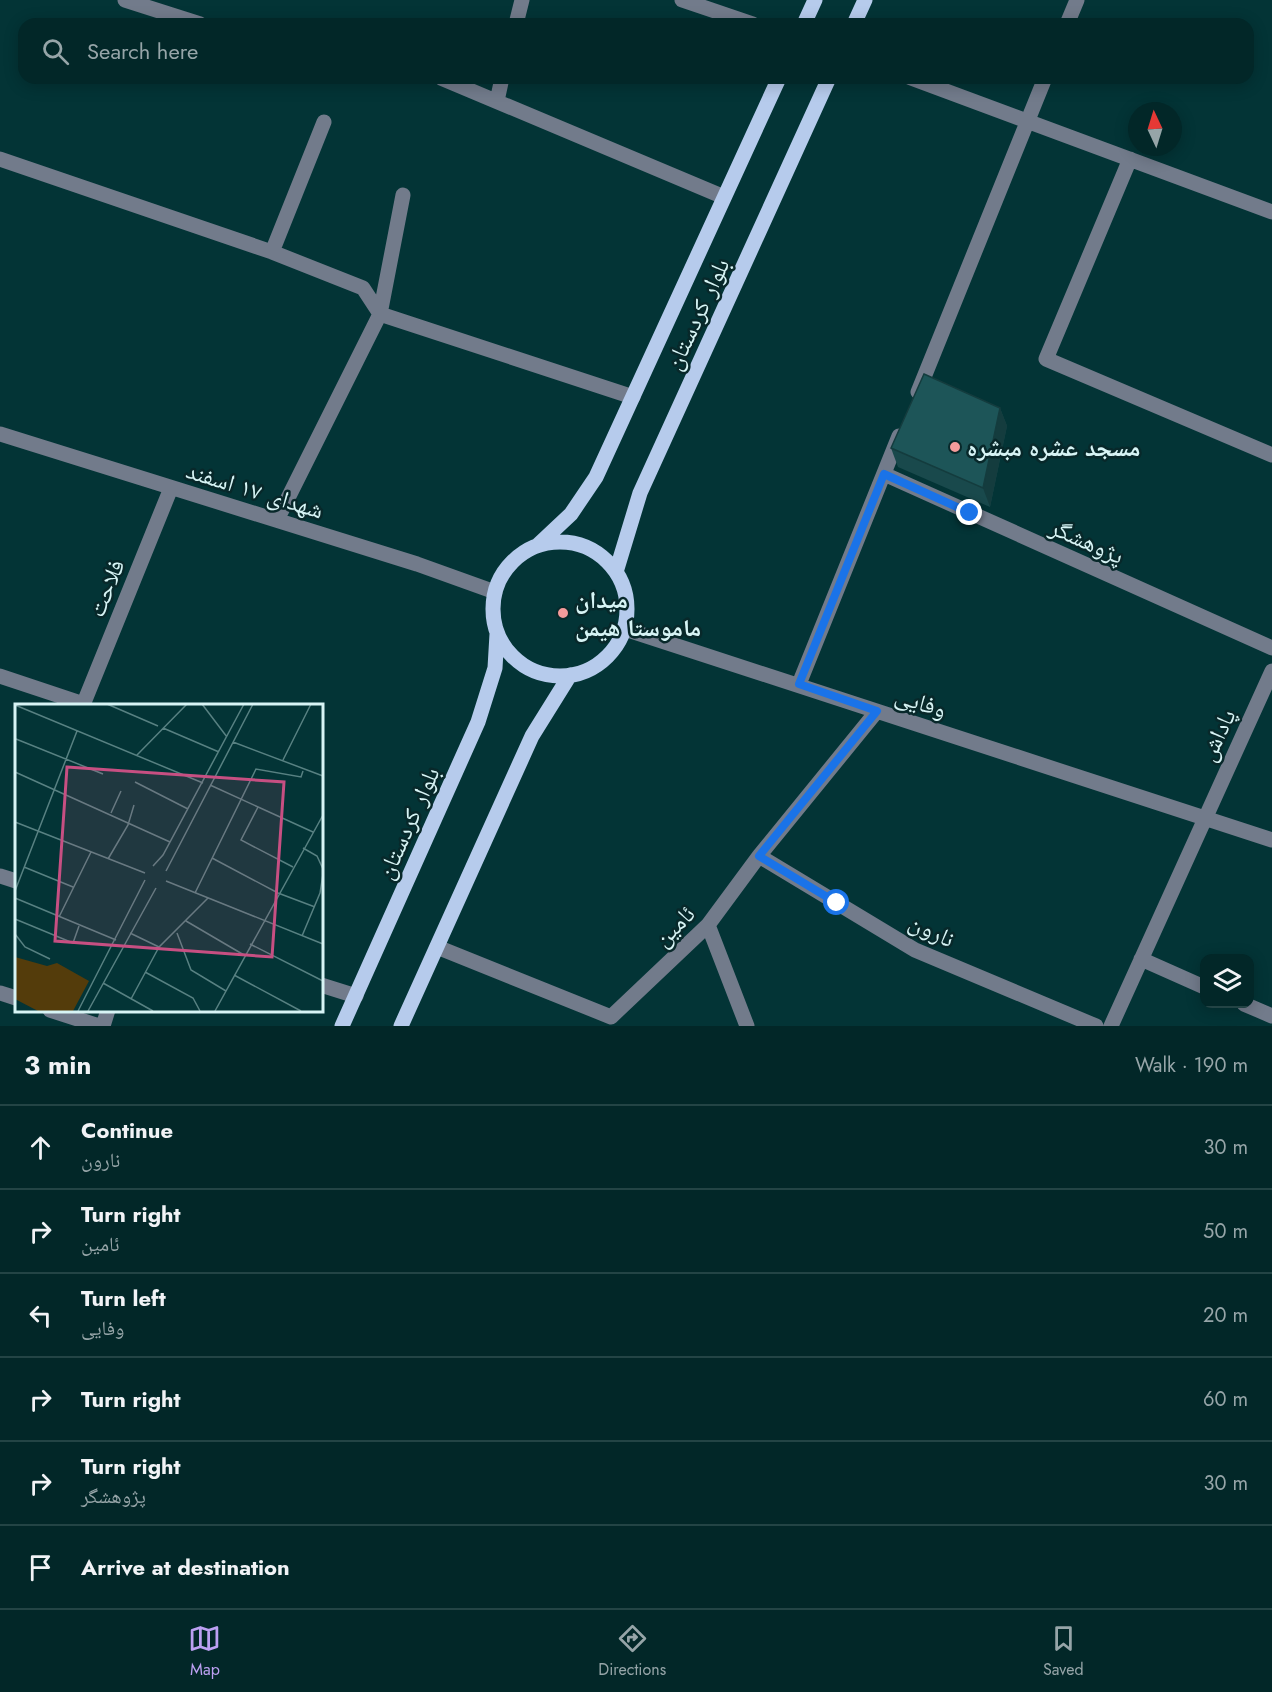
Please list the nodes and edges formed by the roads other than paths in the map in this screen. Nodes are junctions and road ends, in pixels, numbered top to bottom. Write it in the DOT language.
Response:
graph roads {
  1 [pos="125,0"];
  2 [pos="522,0"];
  3 [pos="682,0"];
  4 [pos="815,0"];
  5 [pos="865,0"];
  6 [pos="1077,0"];
  7 [pos="181,18"];
  8 [pos="518,18"];
  9 [pos="735,18"];
  10 [pos="807,18"];
  11 [pos="857,18"];
  12 [pos="1070,18"];
  13 [pos="455,84"];
  14 [pos="500,84"];
  15 [pos="776,84"];
  16 [pos="826,84"];
  17 [pos="927,84"];
  18 [pos="1043,84"];
  19 [pos="496,101"];
  20 [pos="1028,121"];
  21 [pos="324,122"];
  22 [pos="0,159"];
  23 [pos="1130,159"];
  24 [pos="403,195"];
  25 [pos="724,197"];
  26 [pos="1272,212"];
  27 [pos="272,252"];
  28 [pos="380,314"];
  29 [pos="633,397"];
  30 [pos="0,434"];
  31 [pos="1272,455"];
  32 [pos="884,474"];
  33 [pos="171,488"];
  34 [pos="277,520"];
  35 [pos="538,545"];
  36 [pos="616,572"];
  37 [pos="495,592"];
  38 [pos="625,629"];
  39 [pos="497,634"];
  40 [pos="1272,648"];
  41 [pos="1272,671"];
  42 [pos="570,675"];
  43 [pos="0,676"];
  44 [pos="799,684"];
  45 [pos="83,704"];
  46 [pos="877,711"];
  47 [pos="1203,819"];
  48 [pos="1272,840"];
  49 [pos="759,856"];
  50 [pos="708,925"];
  51 [pos="437,947"];
  52 [pos="1141,959"];
  53 [pos="322,984"];
  54 [pos="1200,985"];
  55 [pos="0,993"];
  56 [pos="356,996"];
  57 [pos="15,998"];
  58 [pos="1253,1008"];
  59 [pos="53,1011"];
  60 [pos="108,1011"];
  61 [pos="1272,1016"];
  62 [pos="609,1022"];
  63 [pos="101,1026"];
  64 [pos="342,1026"];
  65 [pos="401,1026"];
  66 [pos="747,1026"];
  67 [pos="1096,1026"];
  68 [pos="1111,1026"];
  1 -- 7 [label="street"];
  2 -- 8 [label="street"];
  3 -- 9 [label="street"];
  4 -- 10 [label="main road"];
  5 -- 11 [label="main road"];
  6 -- 12 [label="street"];
  13 -- 19 [label="street"];
  14 -- 19 [label="street"];
  15 -- 25 [label="main road, بلوار کردستان"];
  16 -- 36 [label="main road, بلوار کردستان"];
  17 -- 20 [label="street"];
  18 -- 20 [label="street"];
  19 -- 25 [label="street"];
  20 -- 23 [label="street"];
  20 -- 32 [label="street"];
  21 -- 27 [label="street"];
  22 -- 27 [label="street"];
  23 -- 26 [label="street"];
  23 -- 31 [label="street"];
  24 -- 28 [label="street"];
  25 -- 29 [label="main road, بلوار کردستان"];
  27 -- 28 [label="street"];
  28 -- 29 [label="street"];
  28 -- 34 [label="street"];
  29 -- 35 [label="main road, بلوار کردستان"];
  30 -- 33 [label="street, شهدای ۱۷ اسفند"];
  32 -- 40 [label="street, پژوهشگر"];
  32 -- 44 [label="street"];
  33 -- 34 [label="street, شهدای ۱۷ اسفند"];
  33 -- 45 [label="street, فلاحت"];
  34 -- 37 [label="street, شهدای ۱۷ اسفند"];
  35 -- 36 [label="main road"];
  35 -- 37 [label="main road"];
  36 -- 38 [label="main road"];
  37 -- 39 [label="main road"];
  38 -- 42 [label="main road"];
  38 -- 44 [label="street, وفایی"];
  39 -- 42 [label="main road"];
  39 -- 56 [label="main road, بلوار کردستان"];
  41 -- 47 [label="street, پاداش"];
  42 -- 51 [label="main road"];
  43 -- 45 [label="street"];
  44 -- 46 [label="street, وفایی"];
  46 -- 47 [label="street, وفایی"];
  46 -- 49 [label="street, ئامین"];
  47 -- 48 [label="street, وفایی"];
  47 -- 52 [label="street, پاداش"];
  49 -- 50 [label="street, ئامین"];
  49 -- 67 [label="street, نارون"];
  50 -- 62 [label="street, ئامین"];
  50 -- 66 [label="street"];
  51 -- 62 [label="street, ئامین"];
  51 -- 65 [label="main road"];
  52 -- 54 [label="street"];
  52 -- 68 [label="street, پاداش"];
  53 -- 56 [label="street"];
  55 -- 57 [label="street"];
  56 -- 64 [label="main road, بلوار کردستان"];
  58 -- 61 [label="street"];
  59 -- 63 [label="street"];
  60 -- 63 [label="street"];
}
